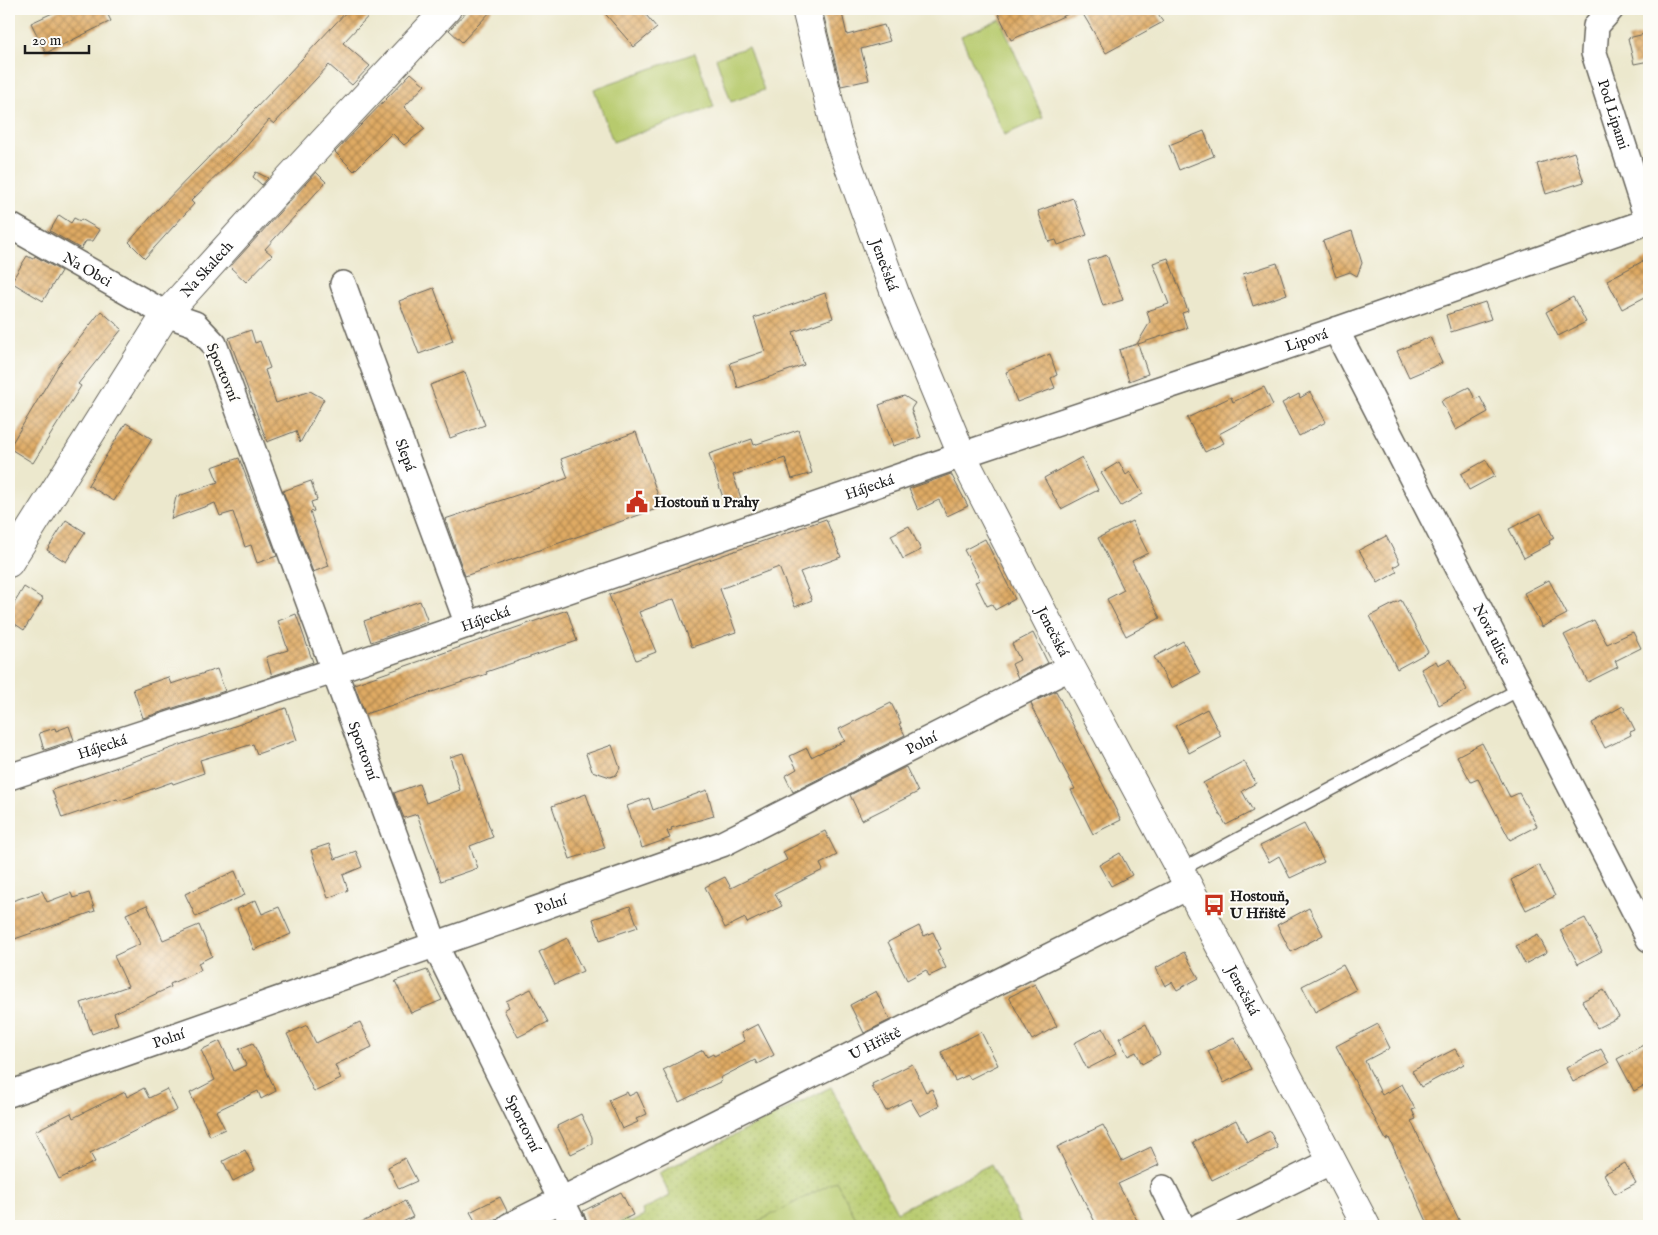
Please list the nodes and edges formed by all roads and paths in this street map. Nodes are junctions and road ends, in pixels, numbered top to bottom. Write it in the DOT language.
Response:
graph roads {
  1 [pos="447,9"];
  2 [pos="806,9"];
  3 [pos="1611,9"];
  4 [pos="1649,222"];
  5 [pos="9,225"];
  6 [pos="344,284"];
  7 [pos="166,314"];
  8 [pos="1336,330"];
  9 [pos="962,455"];
  10 [pos="9,563"];
  11 [pos="468,625"];
  12 [pos="1070,667"];
  13 [pos="333,671"];
  14 [pos="1520,689"];
  15 [pos="9,778"];
  16 [pos="1184,879"];
  17 [pos="1649,939"];
  18 [pos="435,945"];
  19 [pos="9,1094"];
  20 [pos="1332,1160"];
  21 [pos="1163,1188"];
  22 [pos="562,1202"];
  23 [pos="509,1226"];
  24 [pos="574,1226"];
  25 [pos="1182,1226"];
  26 [pos="1200,1226"];
  27 [pos="1366,1226"];
  1 -- 7 [label="street, Na Skalech"];
  2 -- 9 [label="street, Jenečská"];
  3 -- 4 [label="street, Pod Lipami"];
  4 -- 8 [label="street, Lipová"];
  5 -- 7 [label="street, Na Obci"];
  6 -- 11 [label="street, Slepá"];
  7 -- 10 [label="street, Na Skalech"];
  7 -- 13 [label="street, Sportovní"];
  8 -- 9 [label="street, Lipová"];
  8 -- 14 [label="street, Nová ulice"];
  9 -- 11 [label="street, Hájecká"];
  9 -- 12 [label="street, Jenečská"];
  11 -- 13 [label="street, Hájecká"];
  12 -- 16 [label="street, Jenečská"];
  12 -- 18 [label="street, Polní"];
  13 -- 15 [label="street, Hájecká"];
  13 -- 18 [label="street, Sportovní"];
  14 -- 16 [label="lane"];
  14 -- 17 [label="street, Nová ulice"];
  16 -- 20 [label="street, Jenečská"];
  16 -- 22 [label="street, U Hřiště"];
  18 -- 19 [label="street, Polní"];
  18 -- 22 [label="street, Sportovní"];
  20 -- 26 [label="street"];
  20 -- 27 [label="street, Jenečská"];
  21 -- 25 [label="street"];
  22 -- 23 [label="street, U Hřiště"];
  22 -- 24 [label="street"];
}
